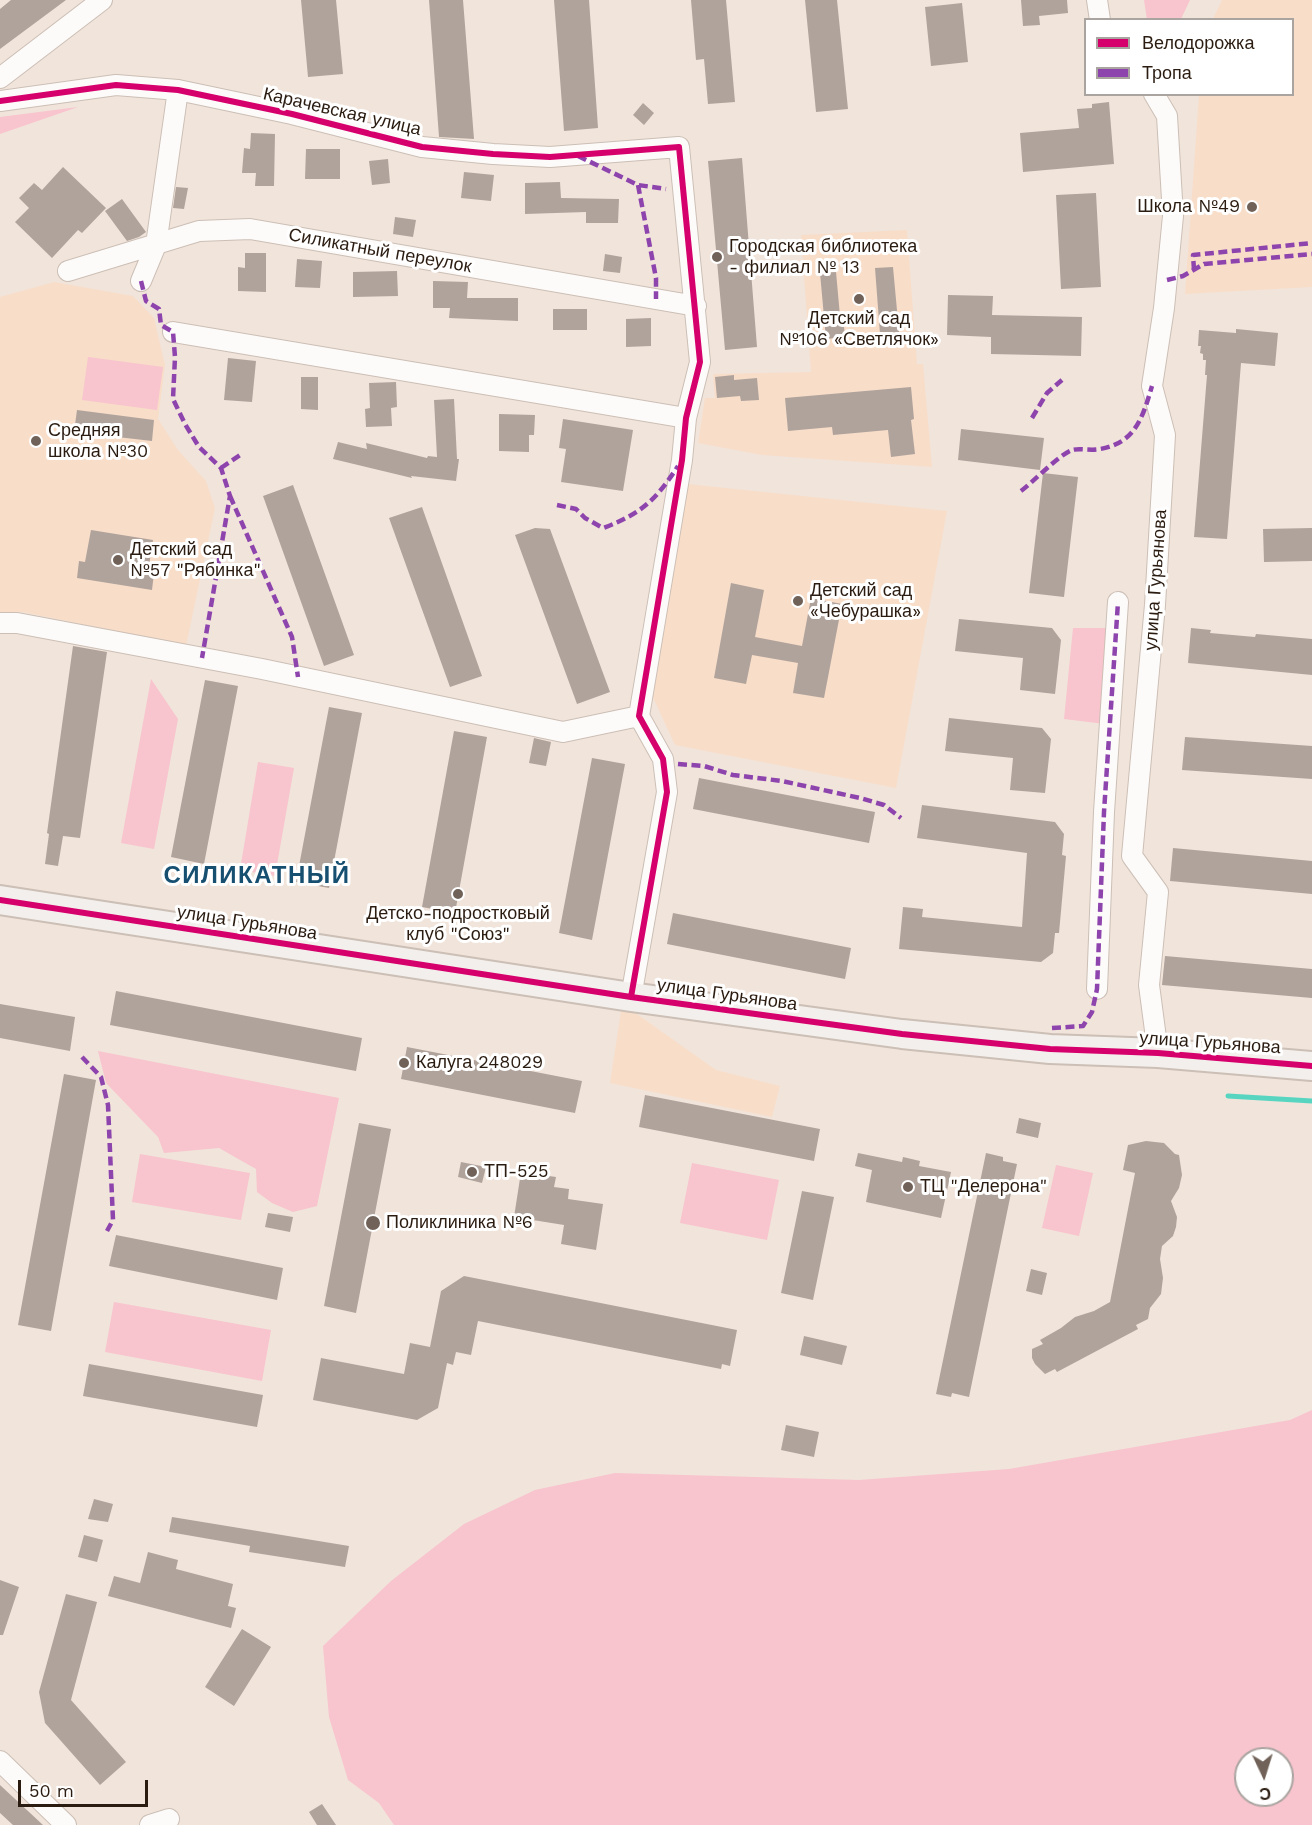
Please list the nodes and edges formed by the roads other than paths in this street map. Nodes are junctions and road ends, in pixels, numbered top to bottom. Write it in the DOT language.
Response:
graph roads {
  1 [pos="102,0"];
  2 [pos="1097,0"];
  3 [pos="1100,18"];
  4 [pos="0,78"];
  5 [pos="178,90"];
  6 [pos="1155,96"];
  7 [pos="0,100"];
  8 [pos="156,245"];
  9 [pos="68,271"];
  10 [pos="141,281"];
  11 [pos="696,306"];
  12 [pos="173,333"];
  13 [pos="686,417"];
  14 [pos="1118,602"];
  15 [pos="0,623"];
  16 [pos="639,716"];
  17 [pos="0,900"];
  18 [pos="1097,989"];
  19 [pos="631,997"];
  20 [pos="1158,1053"];
  21 [pos="1312,1066"];
  22 [pos="0,1761"];
  23 [pos="169,1819"];
  24 [pos="66,1825"];
  25 [pos="150,1825"];
  1 -- 4 [label="street"];
  2 -- 3 [label="street"];
  5 -- 7 [label="street, Карачевская улица"];
  5 -- 8 [label="street"];
  5 -- 11 [label="street, Карачевская улица"];
  6 -- 20 [label="street, улица Гурьянова"];
  8 -- 9 [label="street, Силикатный переулок"];
  8 -- 10 [label="street"];
  8 -- 11 [label="street, Силикатный переулок"];
  11 -- 13 [label="street"];
  12 -- 13 [label="street"];
  13 -- 16 [label="street"];
  14 -- 18 [label="street"];
  15 -- 16 [label="street"];
  16 -- 19 [label="street"];
  17 -- 19 [label="street, улица Гурьянова"];
  19 -- 20 [label="street, улица Гурьянова"];
  20 -- 21 [label="street, улица Гурьянова"];
  22 -- 24 [label="street"];
  23 -- 25 [label="street"];
}
